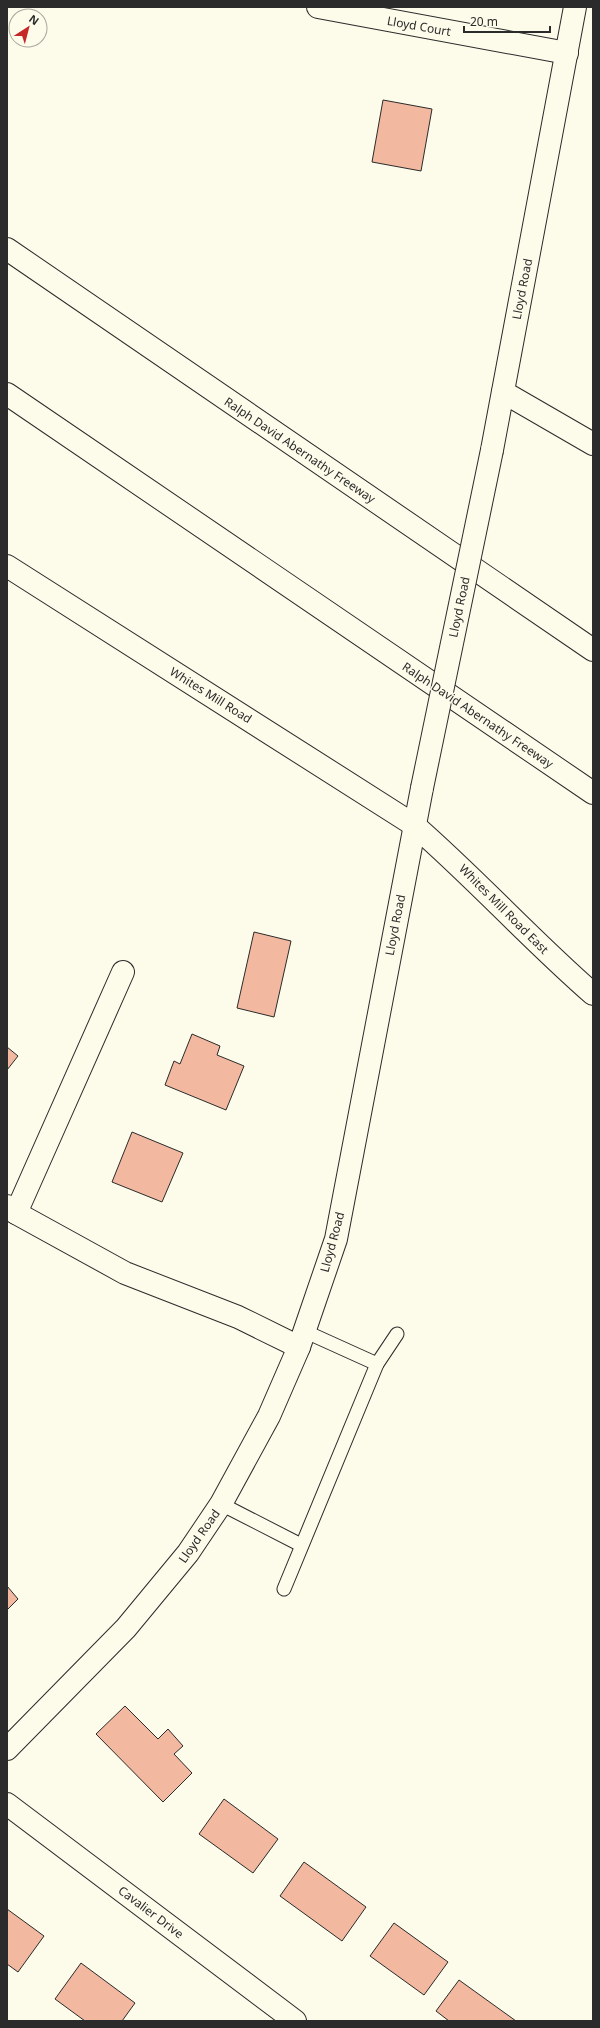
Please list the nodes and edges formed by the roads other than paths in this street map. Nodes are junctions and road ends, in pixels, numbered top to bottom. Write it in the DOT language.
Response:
graph roads {
  1 [pos="318,7"];
  2 [pos="576,7"];
  3 [pos="567,53"];
  4 [pos="7,249"];
  5 [pos="503,392"];
  6 [pos="7,394"];
  7 [pos="593,444"];
  8 [pos="7,566"];
  9 [pos="593,650"];
  10 [pos="593,793"];
  11 [pos="414,825"];
  12 [pos="123,972"];
  13 [pos="593,994"];
  14 [pos="11,1210"];
  15 [pos="397,1334"];
  16 [pos="301,1339"];
  17 [pos="377,1364"];
  18 [pos="221,1504"];
  19 [pos="301,1545"];
  20 [pos="284,1589"];
  21 [pos="7,1749"];
  22 [pos="7,1804"];
  23 [pos="295,2021"];
  1 -- 3 [label="main road, Lloyd Court"];
  2 -- 3 [label="main road, Lloyd Road"];
  3 -- 5 [label="main road, Lloyd Road"];
  4 -- 9 [label="main road, Ralph David Abernathy Freeway"];
  5 -- 7 [label="main road"];
  5 -- 11 [label="main road, Lloyd Road, bridge"];
  6 -- 10 [label="main road, Ralph David Abernathy Freeway"];
  8 -- 11 [label="main road, Whites Mill Road"];
  11 -- 13 [label="main road, Whites Mill Road East"];
  11 -- 16 [label="main road, Lloyd Road"];
  12 -- 14 [label="main road"];
  14 -- 16 [label="main road"];
  15 -- 17 [label="lane"];
  16 -- 17 [label="lane"];
  16 -- 18 [label="main road, Lloyd Road"];
  17 -- 19 [label="lane"];
  18 -- 19 [label="lane"];
  18 -- 21 [label="main road, Lloyd Road"];
  19 -- 20 [label="lane"];
  22 -- 23 [label="main road, Cavalier Drive"];
}
